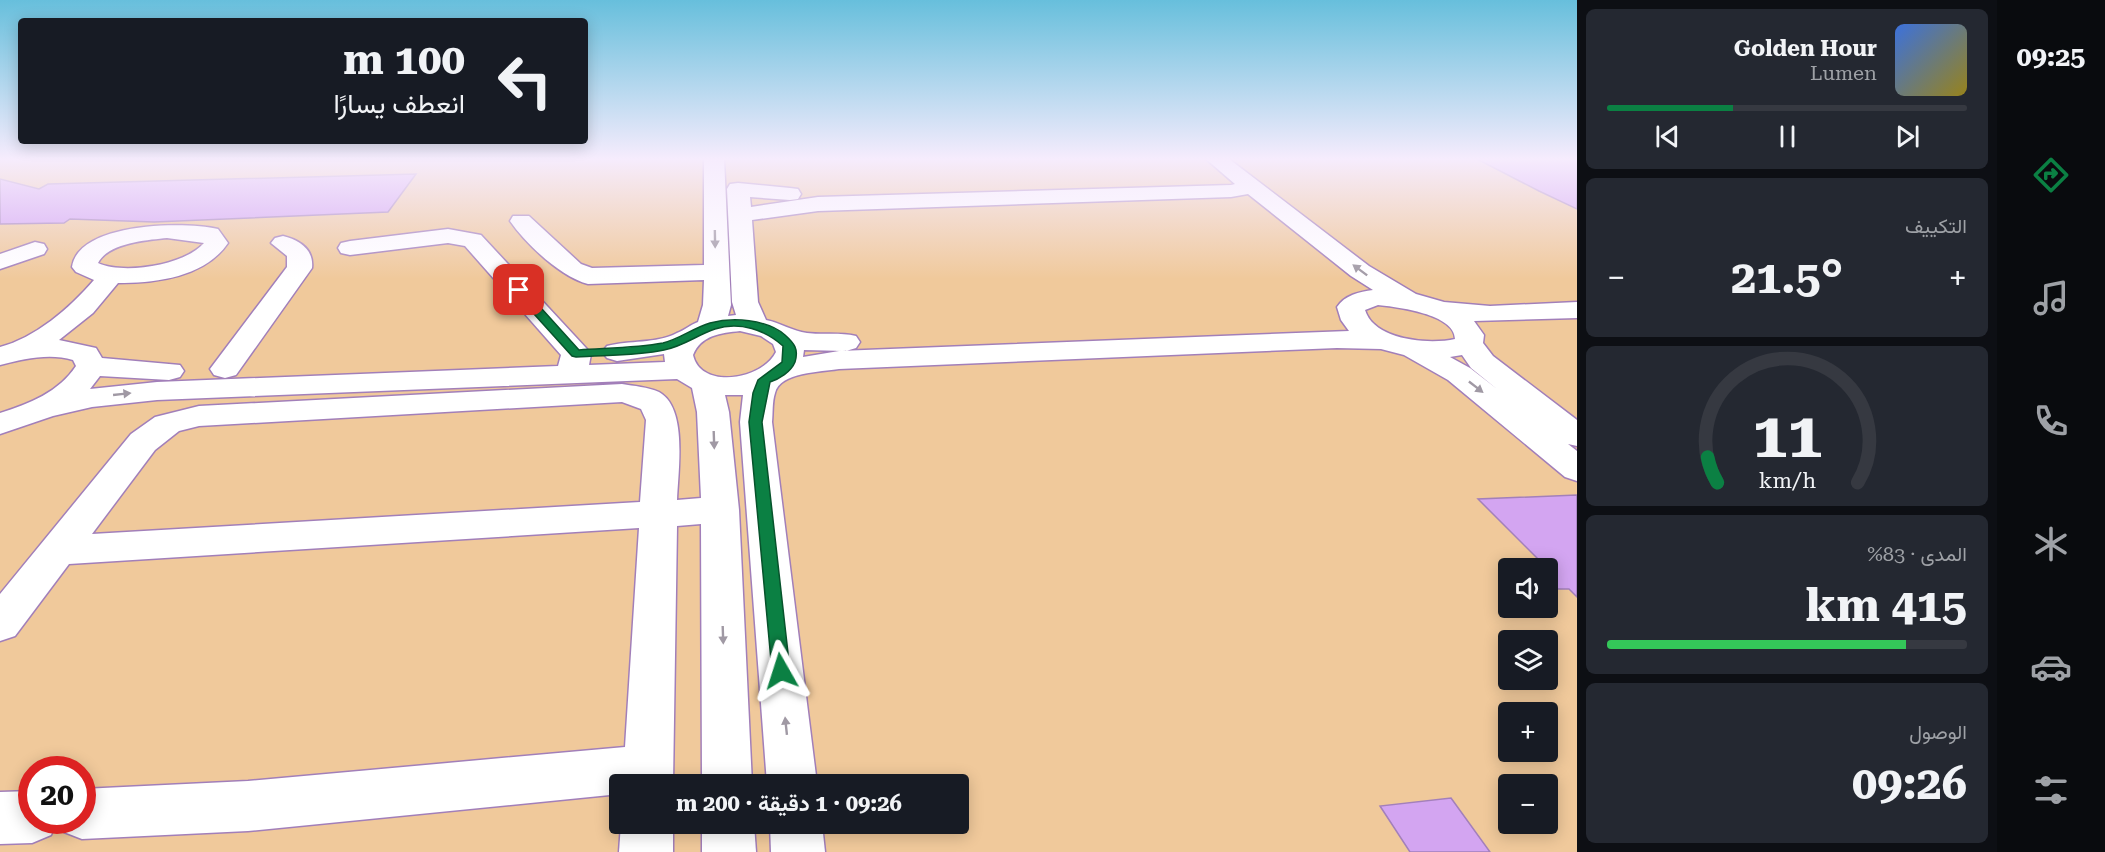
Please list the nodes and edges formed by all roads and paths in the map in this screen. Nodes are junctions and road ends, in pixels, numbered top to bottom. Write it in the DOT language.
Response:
graph roads {
  1 [pos="715,199"];
  2 [pos="739,199"];
  3 [pos="905,199"];
  4 [pos="1252,199"];
  5 [pos="1259,199"];
  6 [pos="740,215"];
  7 [pos="521,222"];
  8 [pos="283,243"];
  9 [pos="350,248"];
  10 [pos="35,249"];
  11 [pos="0,262"];
  12 [pos="716,272"];
  13 [pos="149,273"];
  14 [pos="111,274"];
  15 [pos="1410,301"];
  16 [pos="1353,308"];
  17 [pos="1439,310"];
  18 [pos="1577,310"];
  19 [pos="754,325"];
  20 [pos="711,326"];
  21 [pos="1577,326"];
  22 [pos="785,339"];
  23 [pos="1469,340"];
  24 [pos="1396,344"];
  25 [pos="8,354"];
  26 [pos="80,357"];
  27 [pos="574,363"];
  28 [pos="692,364"];
  29 [pos="225,369"];
  30 [pos="774,375"];
  31 [pos="44,408"];
  32 [pos="0,424"];
  33 [pos="1577,436"];
  34 [pos="1577,469"];
  35 [pos="720,510"];
  36 [pos="658,513"];
  37 [pos="58,550"];
  38 [pos="0,624"];
  39 [pos="649,774"];
  40 [pos="727,774"];
  41 [pos="791,774"];
  42 [pos="609,779"];
  43 [pos="96,813"];
  44 [pos="18,817"];
  45 [pos="0,818"];
  46 [pos="647,834"];
  47 [pos="728,834"];
  48 [pos="797,834"];
  49 [pos="646,852"];
  50 [pos="729,852"];
  51 [pos="798,852"];
  1 -- 12 [label="lane, one-way"];
  2 -- 6 [label="lane"];
  3 -- 6 [label="lane"];
  4 -- 16 [label="lane"];
  15 -- 5 [label="lane, one-way"];
  6 -- 19 [label="lane"];
  7 -- 12 [label="lane"];
  8 -- 29 [label="lane"];
  9 -- 27 [label="lane"];
  10 -- 11 [label="lane"];
  12 -- 20 [label="lane"];
  13 -- 14 [label="lane"];
  13 -- 14 [label="lane"];
  13 -- 26 [label="lane"];
  14 -- 25 [label="lane"];
  15 -- 16 [label="lane"];
  15 -- 17 [label="lane"];
  16 -- 22 [label="lane"];
  16 -- 24 [label="lane"];
  17 -- 18 [label="lane"];
  17 -- 23 [label="lane"];
  19 -- 20 [label="lane"];
  19 -- 22 [label="lane"];
  20 -- 28 [label="lane"];
  21 -- 23 [label="lane"];
  22 -- 30 [label="lane"];
  23 -- 24 [label="lane"];
  23 -- 33 [label="lane"];
  24 -- 30 [label="lane"];
  24 -- 34 [label="lane, one-way"];
  25 -- 26 [label="lane"];
  26 -- 29 [label="lane"];
  26 -- 31 [label="lane"];
  27 -- 28 [label="lane"];
  27 -- 29 [label="lane"];
  31 -- 27 [label="lane, one-way"];
  28 -- 30 [label="lane"];
  28 -- 35 [label="lane, one-way"];
  41 -- 30 [label="lane, one-way"];
  31 -- 32 [label="lane"];
  35 -- 36 [label="lane"];
  35 -- 40 [label="lane, one-way"];
  36 -- 37 [label="lane"];
  36 -- 37 [label="lane"];
  36 -- 39 [label="lane"];
  37 -- 38 [label="lane"];
  42 -- 43 [label="lane"];
  44 -- 45 [label="lane"];
  46 -- 49 [label="lane"];
  47 -- 50 [label="lane"];
  48 -- 51 [label="lane"];
}
